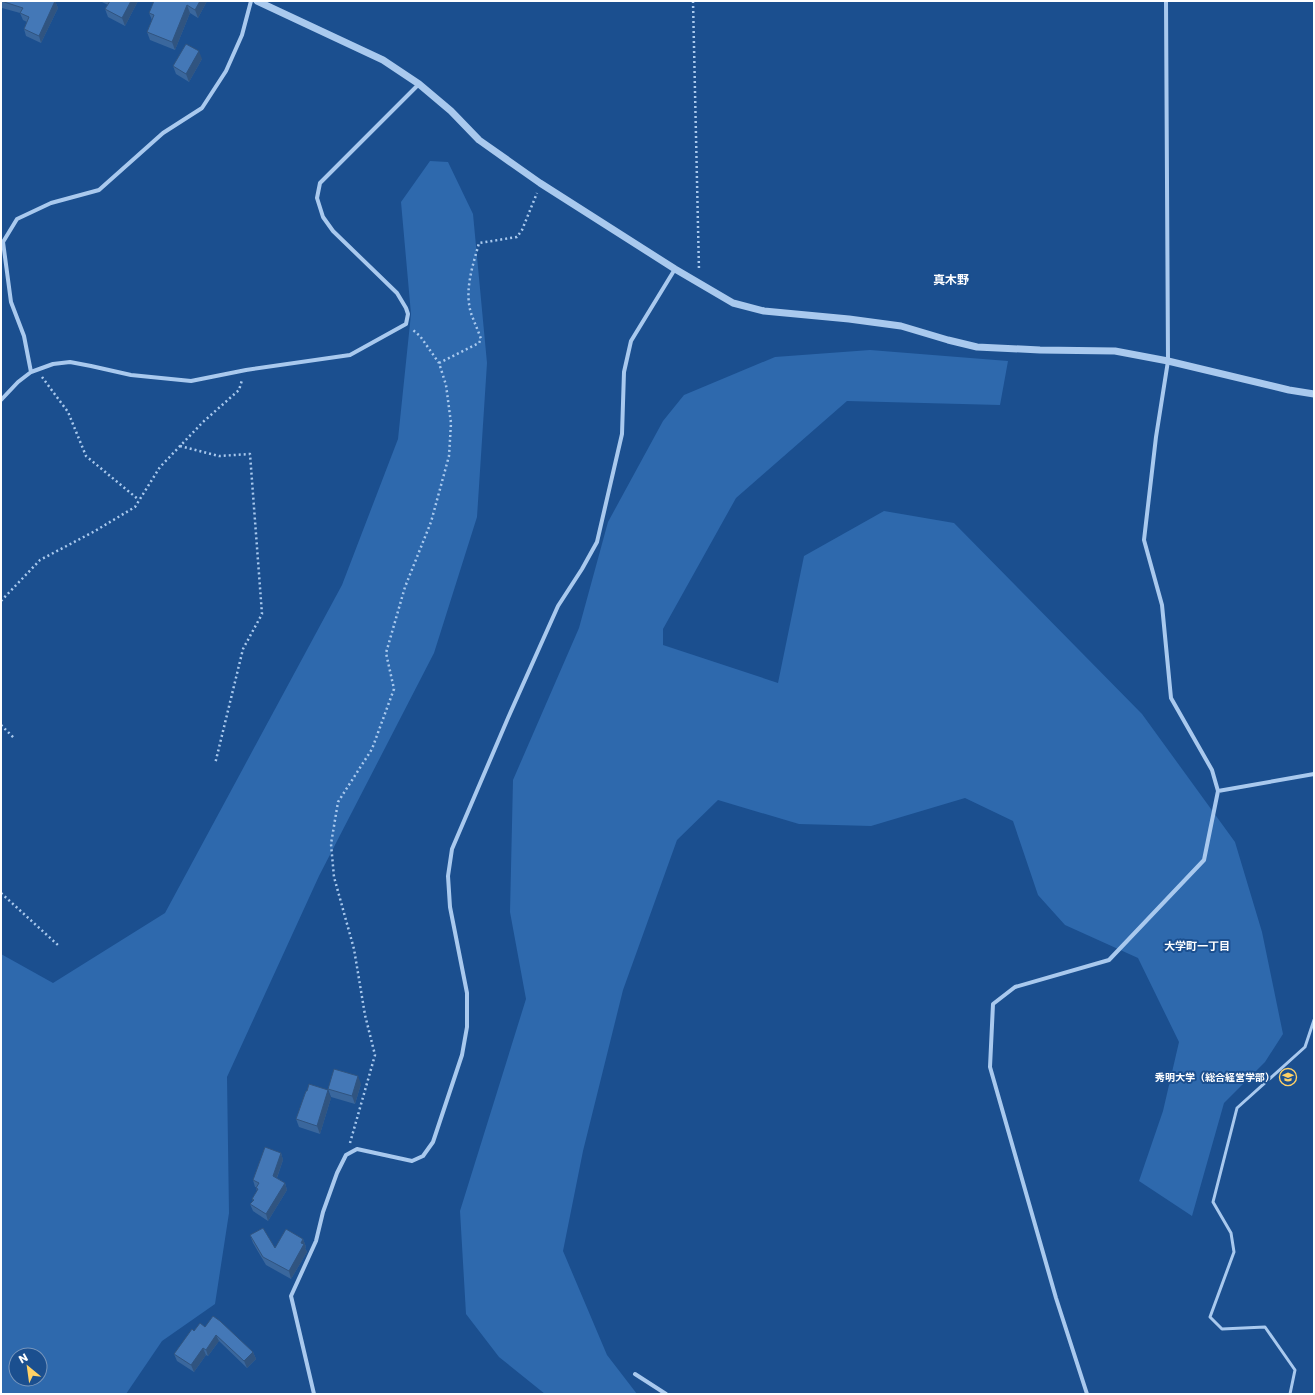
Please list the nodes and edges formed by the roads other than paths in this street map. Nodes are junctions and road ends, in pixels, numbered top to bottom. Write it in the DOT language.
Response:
graph roads {
  1 [pos="251,1"];
  2 [pos="257,1"];
  3 [pos="1166,1"];
  4 [pos="419,84"];
  5 [pos="675,269"];
  6 [pos="1168,361"];
  7 [pos="31,372"];
  8 [pos="1314,394"];
  9 [pos="1,400"];
  10 [pos="1314,774"];
  11 [pos="1218,791"];
  12 [pos="1314,1020"];
  13 [pos="635,1374"];
  14 [pos="314,1394"];
  15 [pos="666,1394"];
  16 [pos="1087,1394"];
  17 [pos="1290,1394"];
  1 -- 7 [label="street"];
  2 -- 4 [label="street"];
  3 -- 6 [label="street"];
  4 -- 5 [label="street"];
  4 -- 7 [label="street"];
  5 -- 6 [label="street"];
  5 -- 14 [label="street"];
  6 -- 8 [label="street"];
  6 -- 11 [label="street"];
  7 -- 9 [label="street"];
  10 -- 11 [label="street"];
  11 -- 16 [label="street"];
  12 -- 17 [label="lane"];
  13 -- 15 [label="street"];
}
